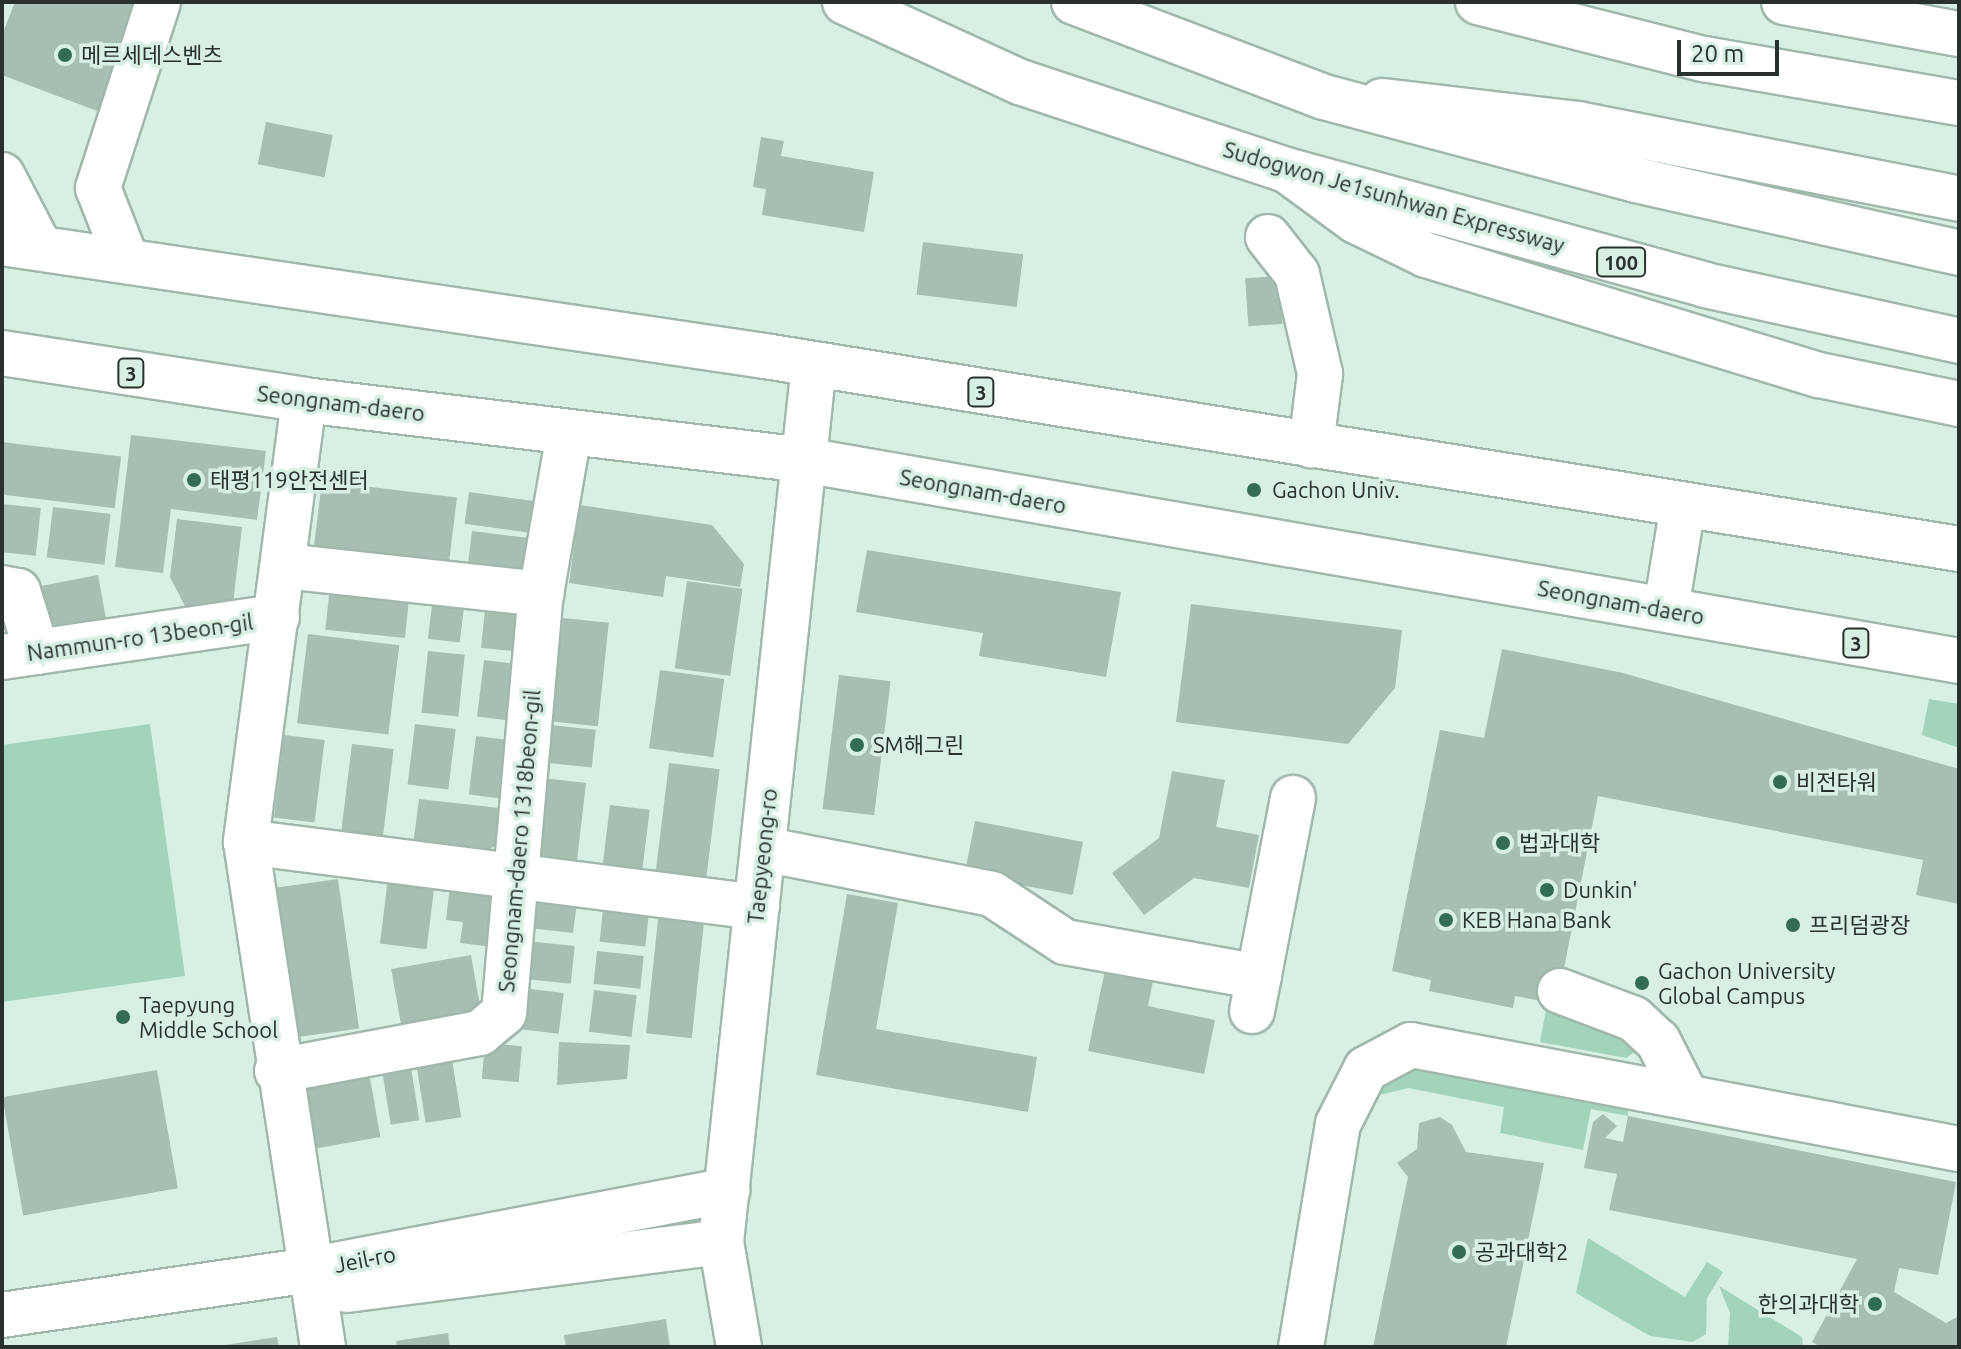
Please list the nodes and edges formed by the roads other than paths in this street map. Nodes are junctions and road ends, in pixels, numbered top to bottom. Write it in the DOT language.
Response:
graph roads {
  1 [pos="158,2"];
  2 [pos="845,2"];
  3 [pos="1074,2"];
  4 [pos="1478,2"];
  5 [pos="1784,2"];
  6 [pos="1959,34"];
  7 [pos="1324,97"];
  8 [pos="1959,103"];
  9 [pos="1286,170"];
  10 [pos="2,175"];
  11 [pos="1959,199"];
  12 [pos="1268,237"];
  13 [pos="21,245"];
  14 [pos="1959,253"];
  15 [pos="126,259"];
  16 [pos="1959,341"];
  17 [pos="2,353"];
  18 [pos="814,365"];
  19 [pos="304,400"];
  20 [pos="1959,404"];
  21 [pos="569,433"];
  22 [pos="1311,445"];
  23 [pos="804,460"];
  24 [pos="1683,505"];
  25 [pos="1959,549"];
  26 [pos="284,566"];
  27 [pos="2,588"];
  28 [pos="541,594"];
  29 [pos="1666,609"];
  30 [pos="277,617"];
  31 [pos="19,654"];
  32 [pos="1959,661"];
  33 [pos="1293,798"];
  34 [pos="246,842"];
  35 [pos="763,849"];
  36 [pos="515,879"];
  37 [pos="757,907"];
  38 [pos="1560,991"];
  39 [pos="277,1071"];
  40 [pos="1658,1101"];
  41 [pos="1940,1157"];
  42 [pos="727,1190"];
  43 [pos="721,1242"];
  44 [pos="311,1282"];
  45 [pos="2,1315"];
  46 [pos="2,1342"];
  47 [pos="323,1347"];
  48 [pos="739,1347"];
  49 [pos="1301,1347"];
  1 -- 15 [label="main road"];
  2 -- 9 [label="main road, Sudogwon Je1sunhwan Expressway / 100"];
  3 -- 7 [label="main road"];
  4 -- 8 [label="main road"];
  5 -- 6 [label="main road"];
  7 -- 11 [label="main road"];
  7 -- 14 [label="main road"];
  9 -- 16 [label="main road, Sudogwon Je1sunhwan Expressway / 100"];
  9 -- 20 [label="main road"];
  10 -- 13 [label="main road"];
  12 -- 22 [label="main road"];
  13 -- 15 [label="main road, 3"];
  15 -- 18 [label="main road, 3"];
  17 -- 19 [label="main road, Seongnam-daero / 3"];
  18 -- 22 [label="main road, 3"];
  18 -- 23 [label="main road, Taepyeong-ro"];
  19 -- 21 [label="main road, Seongnam-daero / 3"];
  19 -- 26 [label="main road"];
  21 -- 23 [label="main road, Seongnam-daero / 3"];
  21 -- 28 [label="main road, Seongnam-daero 1318beon-gil"];
  22 -- 24 [label="main road, 3"];
  23 -- 29 [label="main road, Seongnam-daero / 3"];
  23 -- 35 [label="main road, Taepyeong-ro"];
  24 -- 25 [label="main road, 3"];
  24 -- 29 [label="main road"];
  26 -- 28 [label="main road"];
  26 -- 30 [label="main road"];
  27 -- 31 [label="main road"];
  28 -- 36 [label="main road, Seongnam-daero 1318beon-gil"];
  29 -- 32 [label="main road, Seongnam-daero / 3"];
  30 -- 31 [label="main road, Nammun-ro 13beon-gil"];
  30 -- 34 [label="main road"];
  33 -- 35 [label="main road"];
  34 -- 36 [label="main road"];
  34 -- 39 [label="main road"];
  35 -- 37 [label="main road, Taepyeong-ro"];
  36 -- 37 [label="main road"];
  36 -- 39 [label="main road, Seongnam-daero 1318beon-gil"];
  37 -- 42 [label="main road, Taepyeong-ro"];
  38 -- 40 [label="main road"];
  39 -- 44 [label="main road"];
  40 -- 41 [label="main road"];
  40 -- 49 [label="main road"];
  42 -- 43 [label="main road, Taepyeong-ro"];
  42 -- 44 [label="main road, Jeil-ro"];
  43 -- 44 [label="main road, Jeil-ro"];
  43 -- 48 [label="main road, Taepyeong-ro"];
  44 -- 45 [label="main road, Jeil-ro"];
  44 -- 46 [label="main road, Jeil-ro"];
  44 -- 47 [label="main road"];
}
